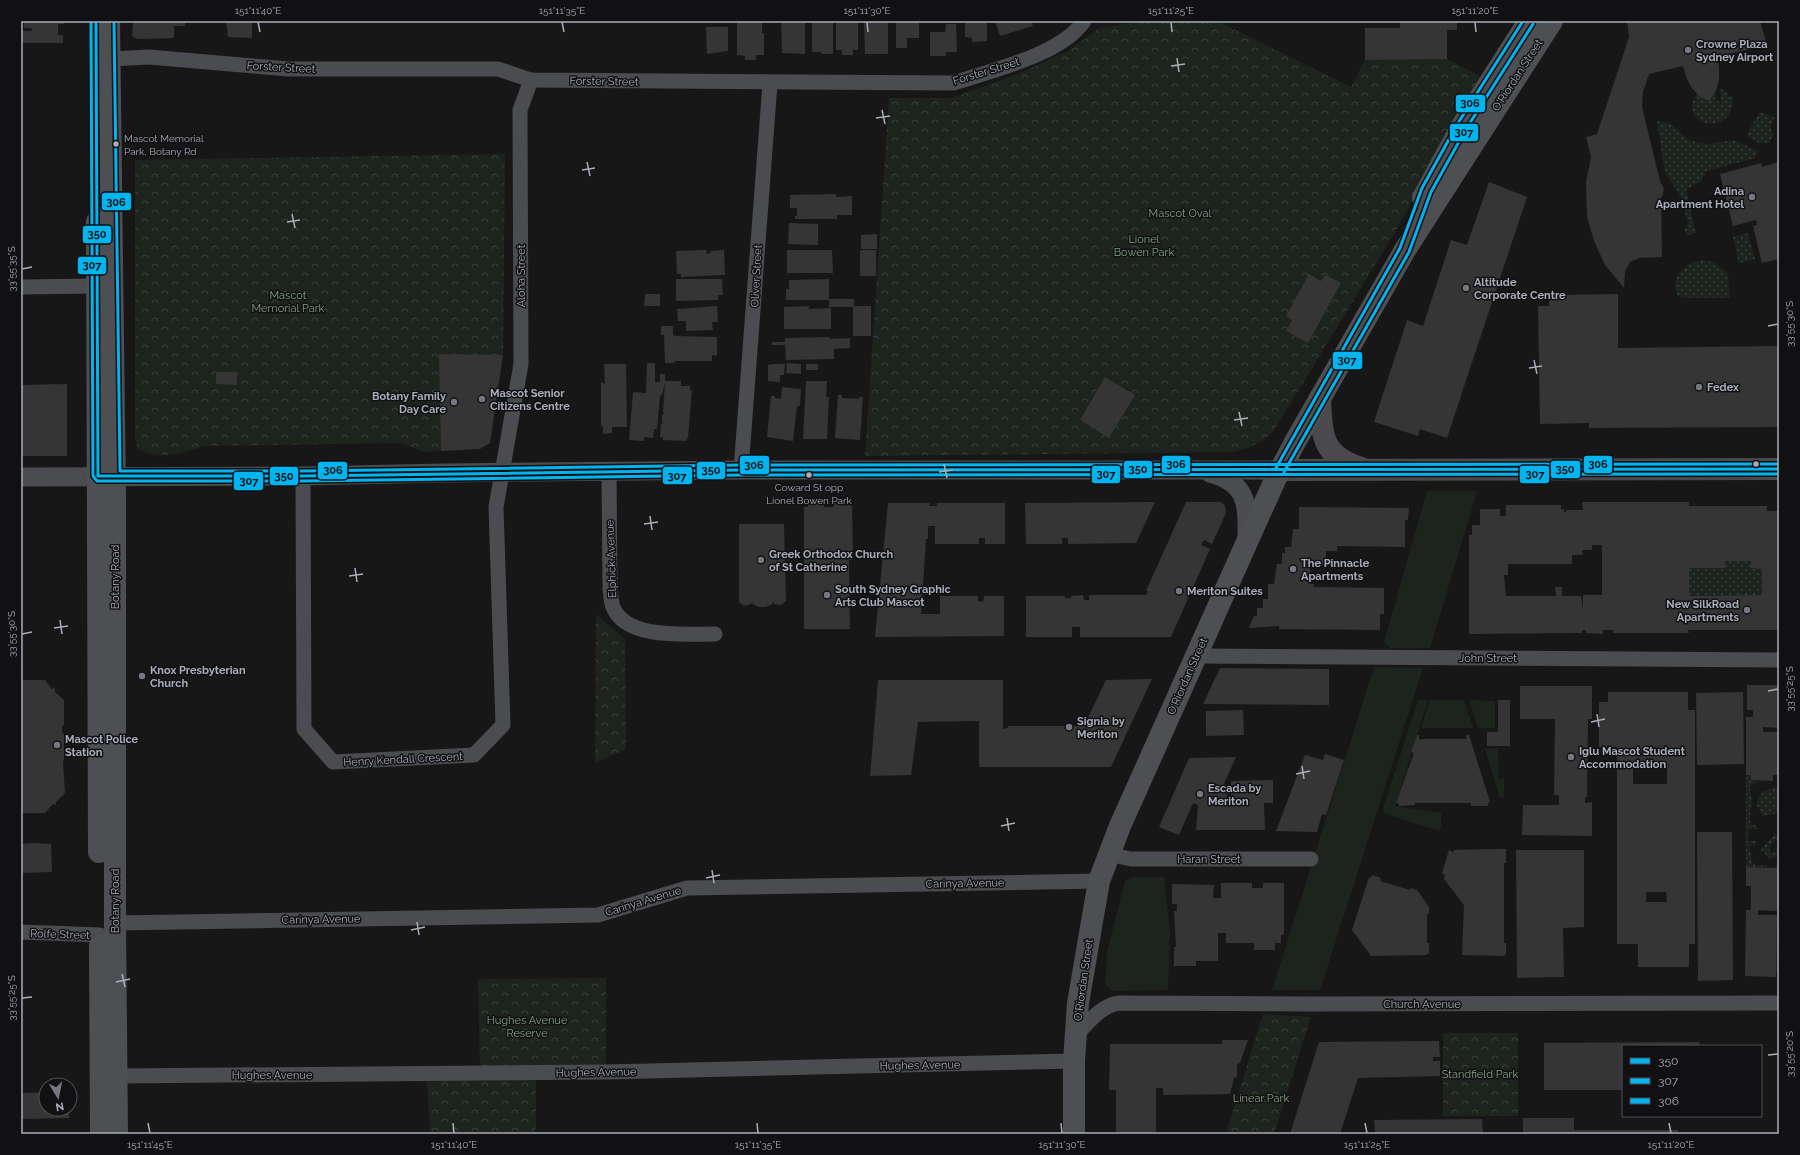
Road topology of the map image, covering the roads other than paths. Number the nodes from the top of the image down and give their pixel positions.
1 (96, 21) edge
2 (109, 21) edge
3 (1084, 21) edge
4 (1529, 21) edge
5 (1552, 21) edge
6 (109, 59) junction
7 (531, 80) junction
8 (770, 83) junction
9 (1405, 250) junction
10 (97, 286) junction
11 (21, 287) edge
12 (1320, 398) junction
13 (1779, 469) edge
14 (741, 470) junction
15 (1198, 470) junction
16 (1280, 470) junction
17 (1368, 470) junction
18 (609, 471) junction
19 (502, 472) junction
20 (106, 476) junction
21 (303, 476) junction
22 (21, 477) edge
23 (1247, 542) junction
24 (715, 634) dead end
25 (1196, 656) junction
26 (1779, 660) edge
27 (1108, 854) junction
28 (1311, 859) dead end
29 (1099, 881) junction
30 (107, 929) junction
31 (21, 932) edge
32 (1779, 1003) edge
33 (1076, 1035) junction
34 (1074, 1061) junction
35 (117, 1076) junction
36 (101, 1134) edge
37 (117, 1134) edge
38 (1074, 1134) edge

1 - 10 main road, Botany Road
2 - 6 main road, Botany Road
3 - 8 street, Forster Street
4 - 9 main road, O'Riordan Street
5 - 9 main road, O'Riordan Street
6 - 7 street, Forster Street
6 - 20 main road, Botany Road
7 - 8 street, Forster Street
7 - 19 street, Aloha Street
8 - 14 street, Oliver Street
9 - 12 main road, O'Riordan Street
10 - 11 street
10 - 20 main road, Botany Road
12 - 16 main road, O'Riordan Street
12 - 17 main road
13 - 17 main road
14 - 15 street
14 - 18 street
15 - 16 street
15 - 23 street
16 - 17 main road
16 - 23 main road, O'Riordan Street
18 - 19 street
18 - 24 street, Elphick Avenue
19 - 21 street
19 - 21 street, Henry Kendall Crescent
20 - 21 street
20 - 22 street
20 - 30 main road, Botany Road
23 - 25 main road, O'Riordan Street
25 - 26 street, John Street
25 - 27 main road, O'Riordan Street
27 - 28 street, Haran Street
27 - 29 main road, O'Riordan Street
29 - 30 street, Carinya Avenue
29 - 33 main road, O'Riordan Street
30 - 31 street, Rolfe Street
30 - 35 main road, Botany Road
30 - 36 main road, Botany Road
32 - 33 street, Church Avenue
33 - 34 main road, O'Riordan Street
34 - 35 street, Hughes Avenue
34 - 38 main road, O'Riordan Street
35 - 37 main road, Botany Road

